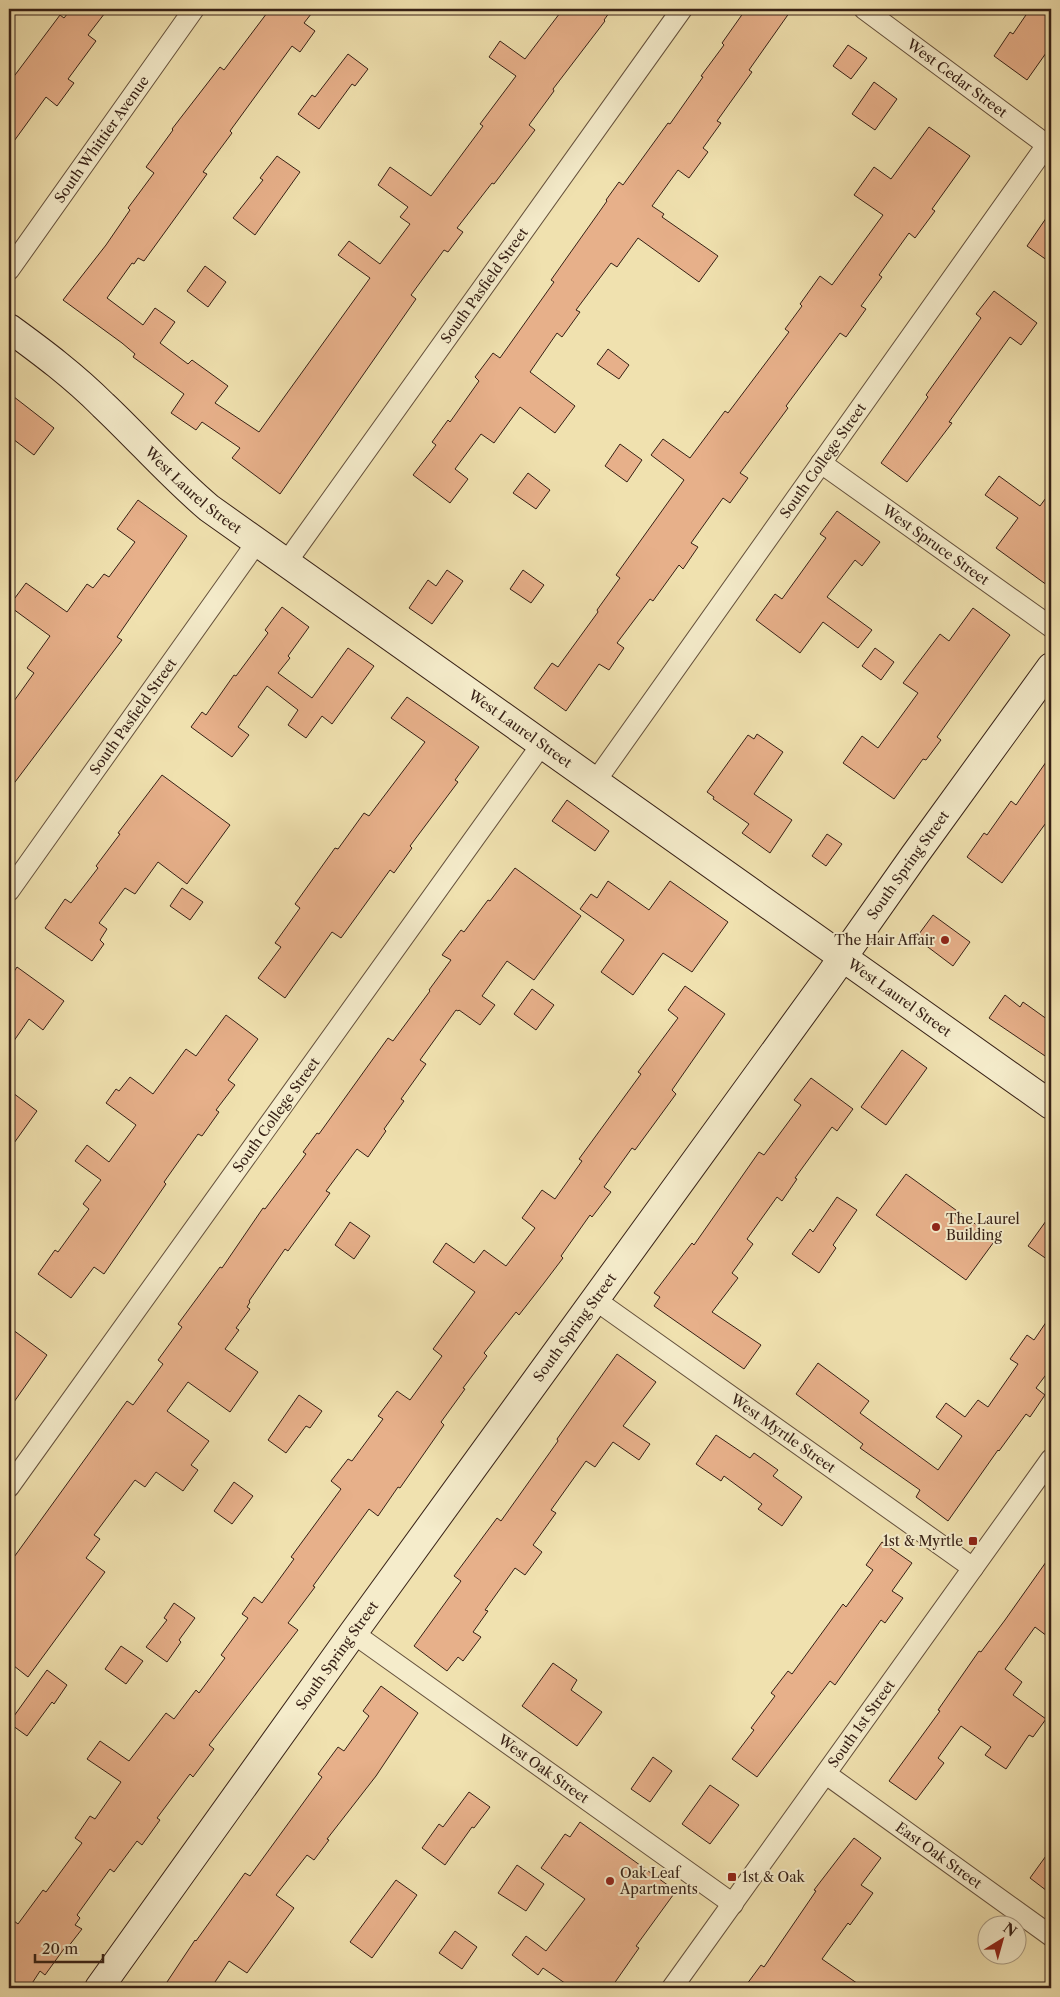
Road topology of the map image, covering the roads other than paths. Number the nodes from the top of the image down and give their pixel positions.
1 (194, 9) edge
2 (682, 9) edge
3 (864, 9) edge
4 (1050, 144) edge
5 (9, 270) edge
6 (9, 328) edge
7 (821, 463) junction
8 (257, 542) junction
9 (286, 563) junction
10 (1051, 627) edge
11 (1051, 667) edge
12 (542, 744) junction
13 (595, 782) junction
14 (9, 891) edge
15 (843, 958) junction
16 (1051, 1105) edge
17 (594, 1299) junction
18 (1051, 1459) edge
19 (9, 1487) edge
20 (973, 1568) junction
21 (353, 1633) junction
22 (826, 1774) junction
23 (733, 1904) junction
24 (1051, 1936) edge
25 (100, 1988) edge
26 (672, 1988) edge

1 - 5 street, South Whittier Avenue
2 - 9 street, South Pasfield Street
3 - 4 street, West Cedar Street
4 - 7 street, South College Street
6 - 8 street, West Laurel Street
7 - 10 street, West Spruce Street
7 - 13 street, South College Street
8 - 9 street, West Laurel Street
8 - 14 street, South Pasfield Street
9 - 12 street, West Laurel Street
11 - 15 street, South Spring Street
12 - 13 street, West Laurel Street
12 - 19 street, South College Street
13 - 15 street, West Laurel Street
15 - 16 street, West Laurel Street
15 - 17 street, South Spring Street
17 - 20 street, West Myrtle Street
17 - 21 street, South Spring Street
18 - 20 street, South 1st Street
20 - 22 street, South 1st Street
21 - 23 street, West Oak Street
21 - 25 street, South Spring Street
22 - 23 street, South 1st Street
22 - 24 street, East Oak Street
23 - 26 street, South 1st Street

